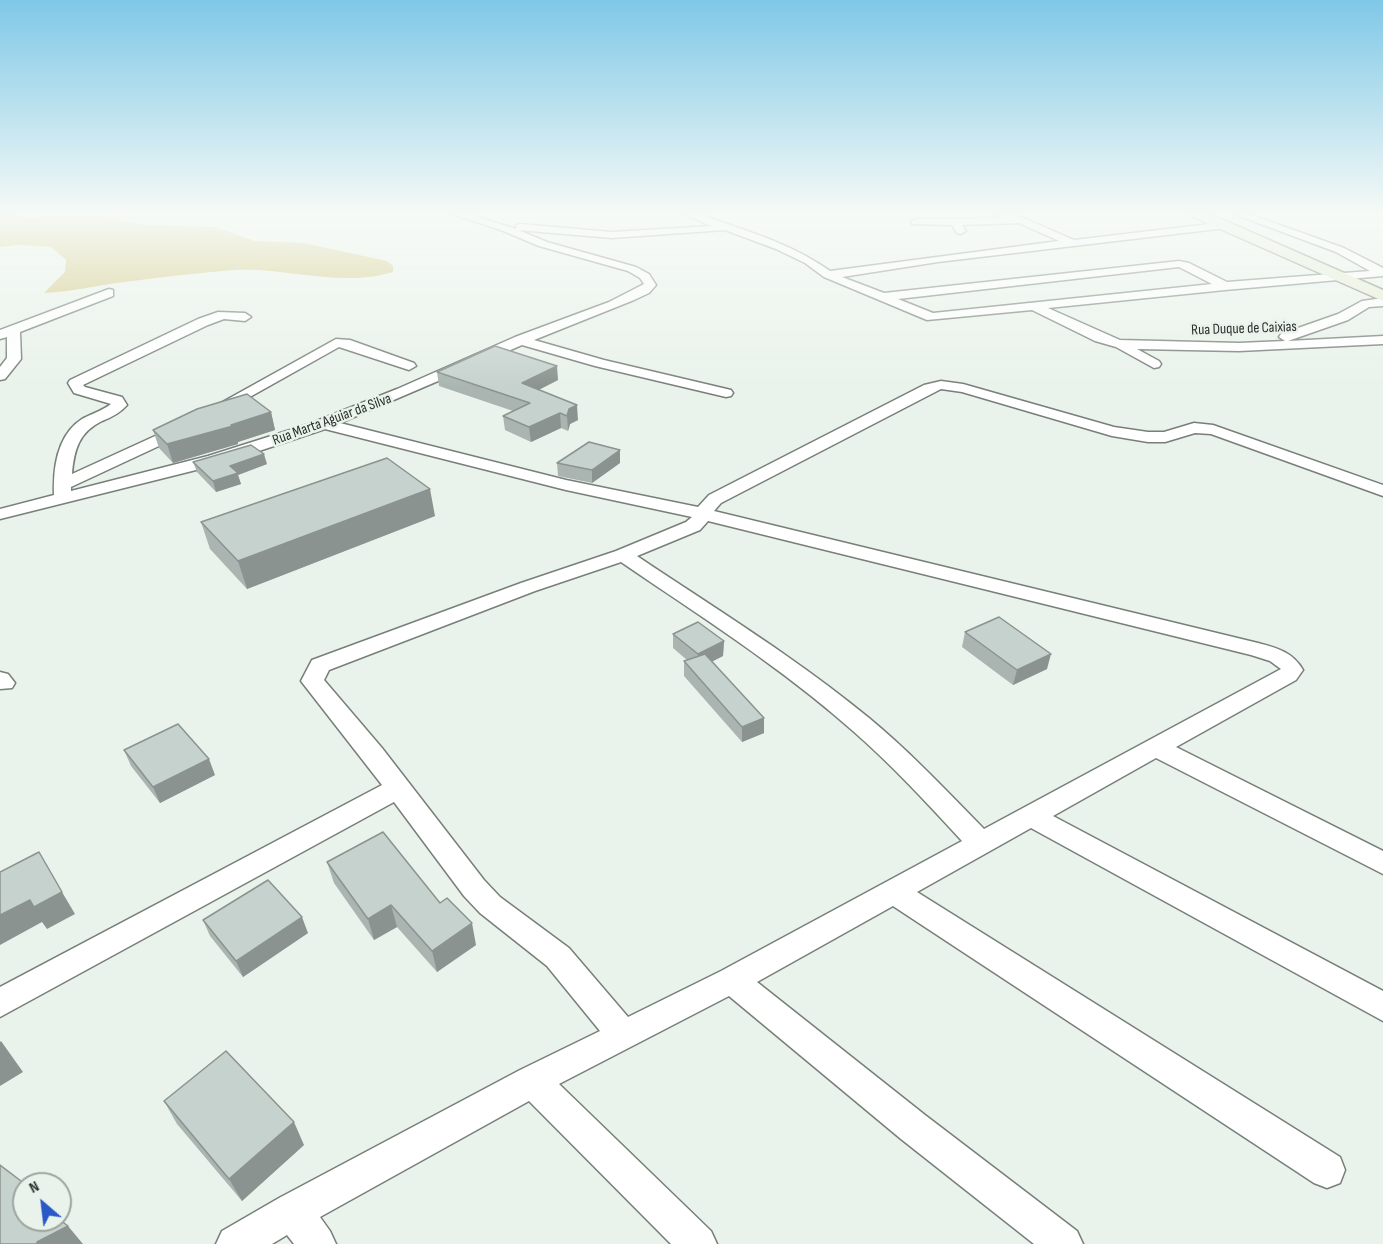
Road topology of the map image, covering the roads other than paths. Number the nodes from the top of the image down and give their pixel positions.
1 (638, 272) edge
2 (823, 272) edge
3 (850, 272) edge
4 (1107, 272) edge
5 (1198, 272) edge
6 (1331, 272) edge
7 (1380, 274) edge
8 (828, 275) junction
9 (1337, 275) junction
10 (1225, 286) junction
11 (109, 293) dead end
12 (884, 297) junction
13 (1383, 297) edge
14 (1383, 302) edge
15 (1033, 306) junction
16 (245, 316) dead end
17 (7, 333) edge
18 (520, 340) junction
19 (1383, 340) edge
20 (1113, 343) junction
21 (1260, 346) junction
22 (1154, 364) dead end
23 (409, 366) dead end
24 (0, 376) edge
25 (726, 393) dead end
26 (325, 424) junction
27 (62, 491) junction
28 (1383, 491) edge
29 (0, 514) edge
30 (703, 514) junction
31 (623, 555) junction
32 (1157, 748) junction
33 (398, 788) junction
34 (1032, 817) junction
35 (982, 844) junction
36 (1383, 863) edge
37 (893, 891) junction
38 (732, 980) junction
39 (0, 1003) edge
40 (1383, 1007) edge
41 (623, 1035) junction
42 (532, 1081) junction
43 (1327, 1170) dead end
44 (292, 1211) junction
45 (235, 1244) edge
46 (317, 1244) edge
47 (698, 1244) edge
48 (1064, 1244) edge

1 - 18 street, Rua Marta Aguiar da Silva
2 - 8 street
3 - 8 street
4 - 12 street
5 - 10 street
6 - 9 main road
7 - 9 street
8 - 12 street
9 - 10 street
9 - 13 main road
10 - 15 street
11 - 17 street
12 - 15 street
14 - 21 street
15 - 20 street
16 - 27 street
17 - 24 street
18 - 25 street
18 - 26 street, Rua Marta Aguiar da Silva
19 - 21 street, Rua Duque de Caixias
20 - 21 street, Rua Duque de Caixias
20 - 22 street
23 - 27 street
26 - 27 street, Rua Marta Aguiar da Silva
26 - 30 street
27 - 29 street, Rua Marta Aguiar da Silva
28 - 30 street
30 - 31 street
30 - 32 street
31 - 33 street
31 - 35 street
32 - 34 street
32 - 36 street
33 - 39 street
33 - 41 street
34 - 35 street
34 - 40 street
35 - 37 street
37 - 38 street
37 - 43 street
38 - 41 street
38 - 48 street
41 - 42 street
42 - 44 street
42 - 47 street
44 - 45 street
44 - 46 street

